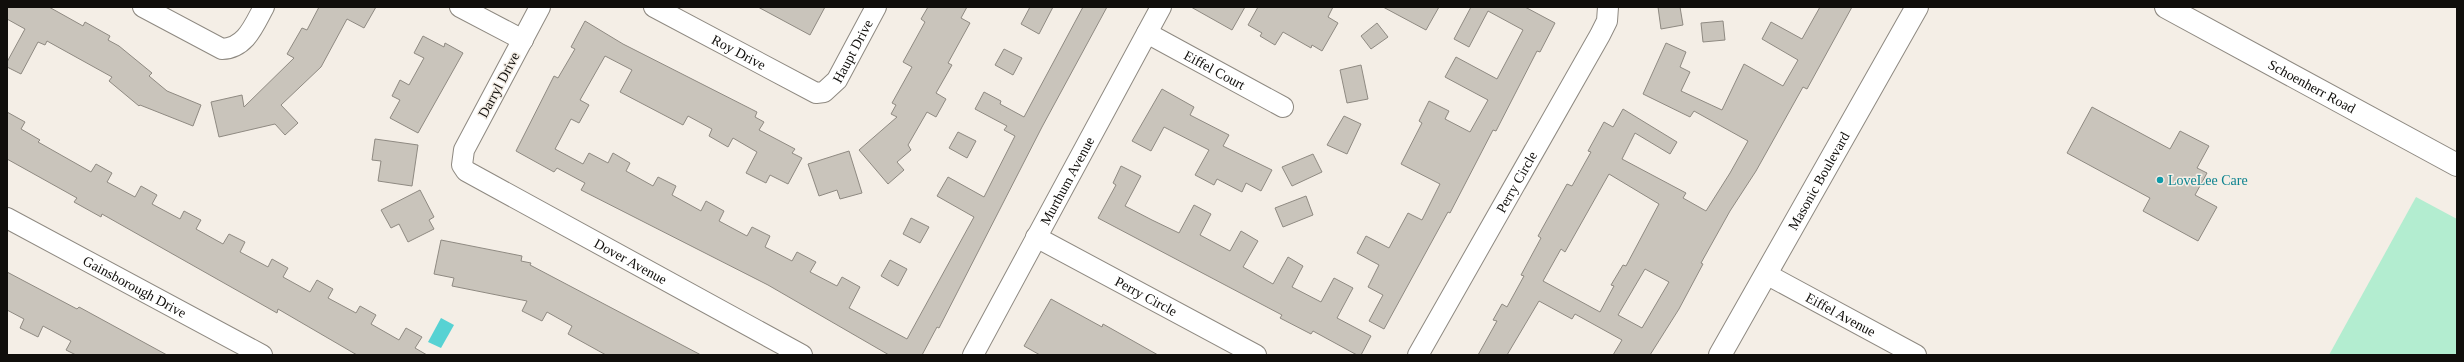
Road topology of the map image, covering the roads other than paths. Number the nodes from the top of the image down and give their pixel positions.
1 (143, 7) edge
2 (264, 7) edge
3 (460, 7) edge
4 (540, 7) edge
5 (654, 7) edge
6 (876, 7) edge
7 (1161, 7) edge
8 (1608, 7) edge
9 (1917, 7) edge
10 (2166, 7) edge
11 (1147, 33) junction
12 (523, 40) junction
13 (824, 92) joint
14 (1283, 106) dead end
15 (462, 165) joint
16 (2457, 165) edge
17 (7, 218) edge
18 (1036, 237) junction
19 (1766, 274) junction
20 (262, 355) edge
21 (802, 355) edge
22 (973, 355) edge
23 (1256, 355) edge
24 (1418, 355) edge
25 (1720, 355) edge
26 (1916, 355) edge

1 - 2 street
3 - 12 street
4 - 12 street, Darryl Drive
5 - 13 street, Roy Drive
6 - 13 street, Haupt Drive
7 - 11 street, Murthum Avenue
8 - 24 street, Perry Circle
9 - 19 street, Masonic Boulevard
10 - 16 street, Schoenherr Road
11 - 14 street, Eiffel Court
11 - 18 street, Murthum Avenue
12 - 15 street, Darryl Drive
15 - 21 street, Dover Avenue
17 - 20 street, Gainsborough Drive
18 - 22 street, Murthum Avenue
18 - 23 street, Perry Circle
19 - 25 street, Masonic Boulevard
19 - 26 street, Eiffel Avenue

